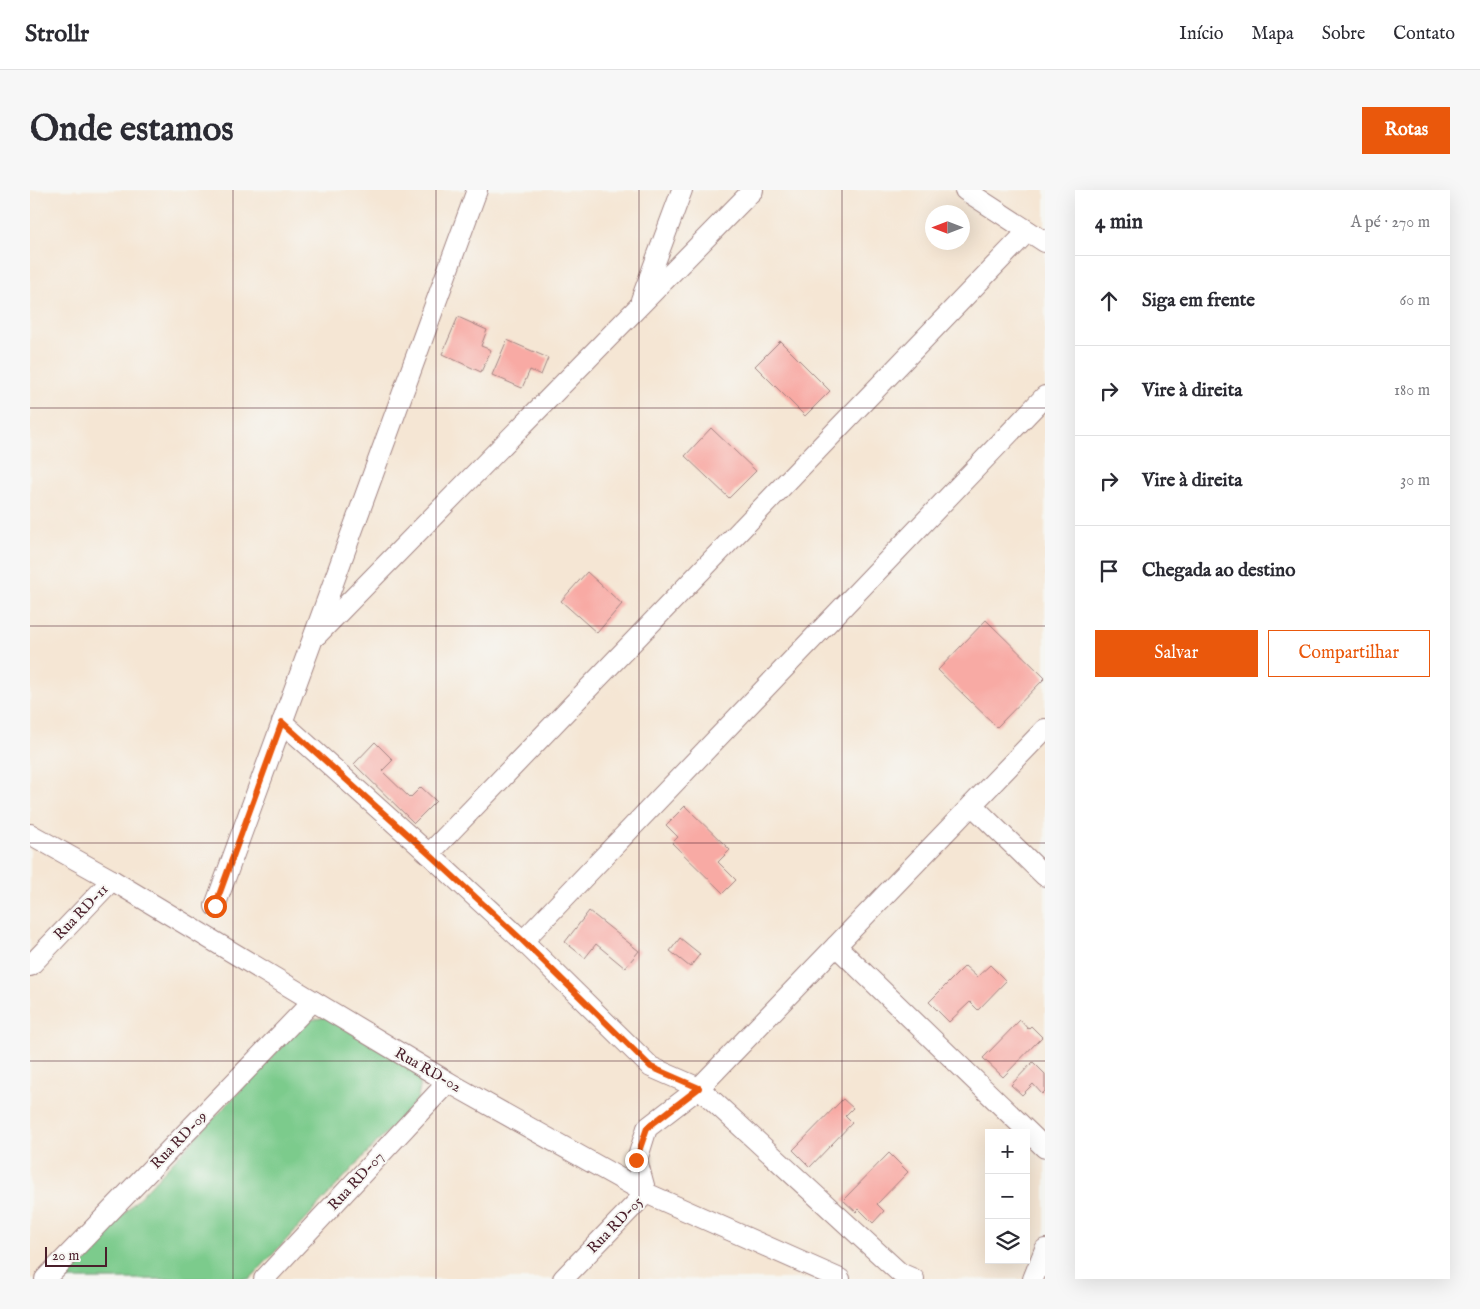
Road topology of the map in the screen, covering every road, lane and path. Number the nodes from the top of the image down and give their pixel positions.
1 (477, 190) edge
2 (682, 190) edge
3 (753, 190) edge
4 (965, 190) edge
5 (1037, 237) edge
6 (638, 307) junction
7 (1045, 396) edge
8 (313, 639) junction
9 (282, 722) junction
10 (1045, 728) edge
11 (972, 805) junction
12 (30, 834) edge
13 (429, 854) junction
14 (1045, 876) edge
15 (112, 880) junction
16 (215, 906) dead end
17 (523, 941) junction
18 (836, 946) junction
19 (30, 966) edge
20 (313, 1001) junction
21 (448, 1082) junction
22 (699, 1088) junction
23 (1045, 1148) edge
24 (646, 1193) junction
25 (1045, 1249) edge
26 (45, 1279) edge
27 (264, 1279) edge
28 (563, 1279) edge
29 (840, 1279) edge
30 (914, 1279) edge
31 (1033, 1279) edge

1 - 8 street
2 - 6 street
3 - 6 street
4 - 5 street
5 - 13 street
6 - 8 street
7 - 17 street
8 - 9 street
9 - 13 street
9 - 16 street
10 - 11 street
11 - 14 street
11 - 18 street
12 - 15 street, Rua RD-02
13 - 17 street
15 - 19 street, Rua RD-11
15 - 20 street, Rua RD-02
17 - 22 street
18 - 22 street
18 - 23 street
20 - 21 street, Rua RD-02
20 - 26 street, Rua RD-09
21 - 24 street, Rua RD-02
21 - 27 street, Rua RD-07
22 - 24 street
22 - 30 street
24 - 28 street, Rua RD-05
24 - 29 street, Rua RD-02
25 - 31 street

